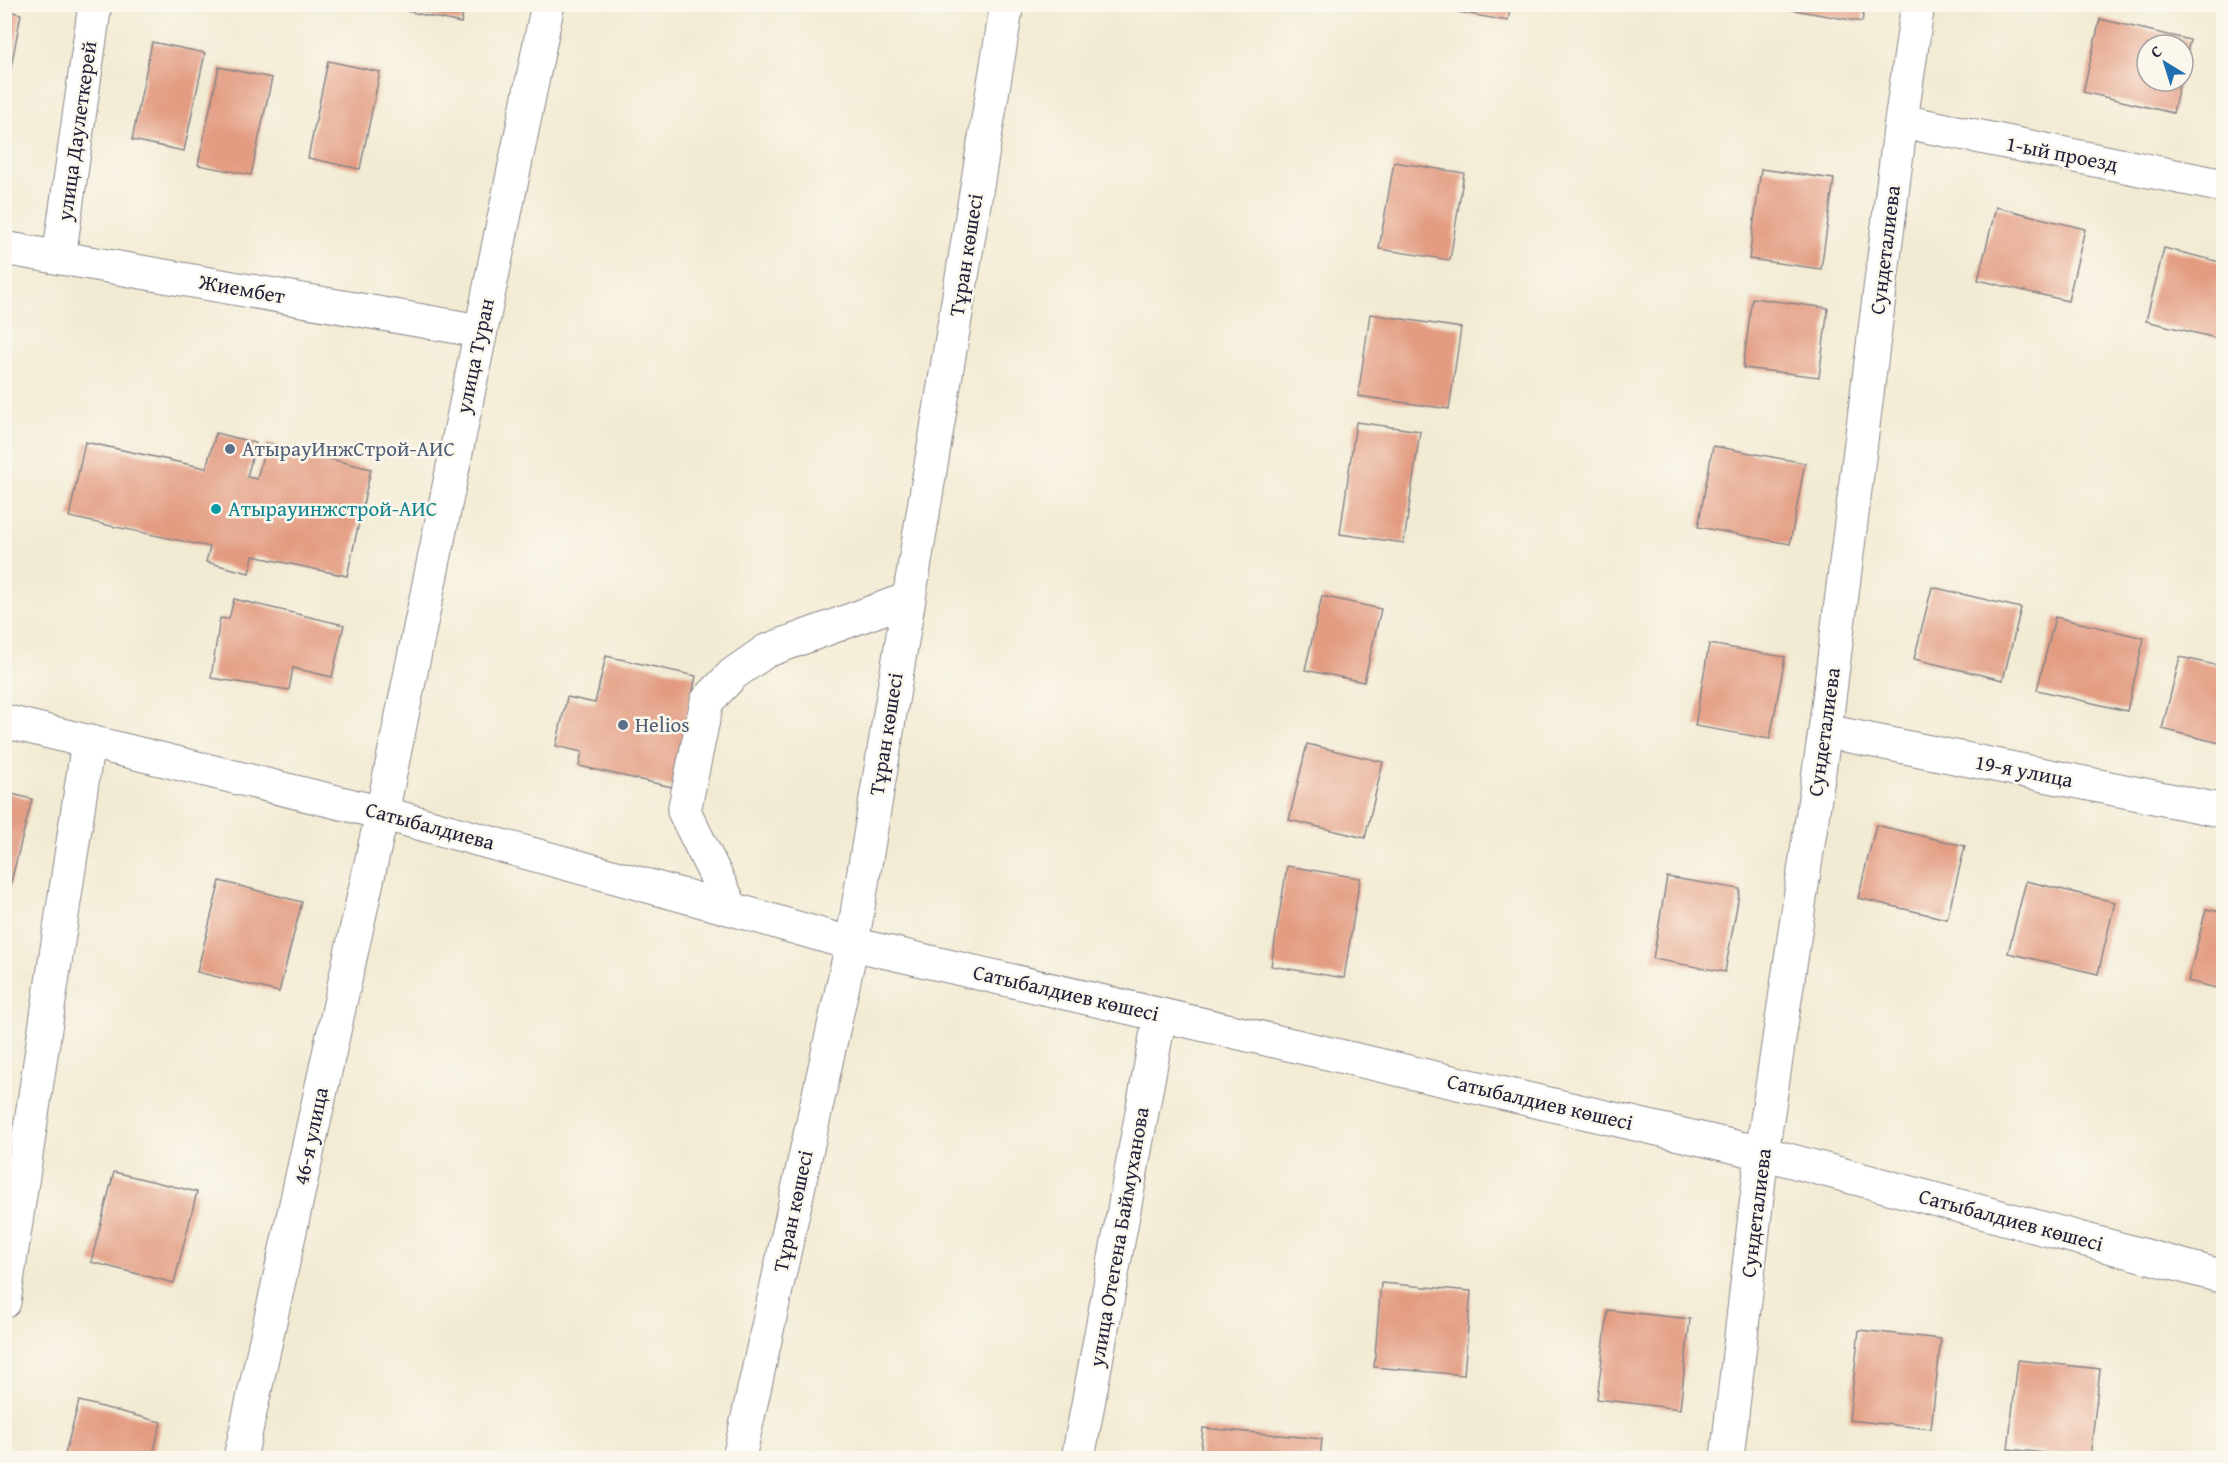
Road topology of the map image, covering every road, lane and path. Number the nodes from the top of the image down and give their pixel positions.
1 (95, 4) edge
2 (548, 4) edge
3 (1007, 4) edge
4 (1918, 4) edge
5 (1901, 121) junction
6 (2223, 186) edge
7 (4, 248) edge
8 (59, 258) junction
9 (480, 331) junction
10 (908, 599) junction
11 (4, 721) edge
12 (1825, 731) junction
13 (88, 742) junction
14 (2223, 811) edge
15 (382, 813) junction
16 (732, 909) junction
17 (852, 944) junction
18 (1160, 1015) junction
19 (1762, 1153) junction
20 (2223, 1277) edge
21 (4, 1302) edge
22 (240, 1458) edge
23 (739, 1458) edge
24 (1078, 1458) edge
25 (1727, 1458) edge

1 - 8 street, улица Даулеткерей
2 - 9 street, улица Туран
3 - 10 street, Тұран көшесі
4 - 5 street, Сундеталиева
5 - 6 street, 1-ый проезд
5 - 12 street, Сундеталиева
7 - 8 street, Жиембет
8 - 9 street, Жиембет
9 - 15 street, улица Туран
10 - 16 street
10 - 17 street, Тұран көшесі
11 - 13 street, Сатыбалдиева
12 - 14 street, 19-я улица
12 - 19 street, Сундеталиева
13 - 15 street, Сатыбалдиева
13 - 21 street
15 - 16 street, Сатыбалдиева
15 - 22 street, 46-я улица
16 - 17 street, Сатыбалдиева
17 - 18 street, Сатыбалдиев көшесі
17 - 23 street, Тұран көшесі
18 - 19 street, Сатыбалдиев көшесі
18 - 24 street, улица Отегена Баймуханова
19 - 20 street, Сатыбалдиев көшесі
19 - 25 street, Сундеталиева

